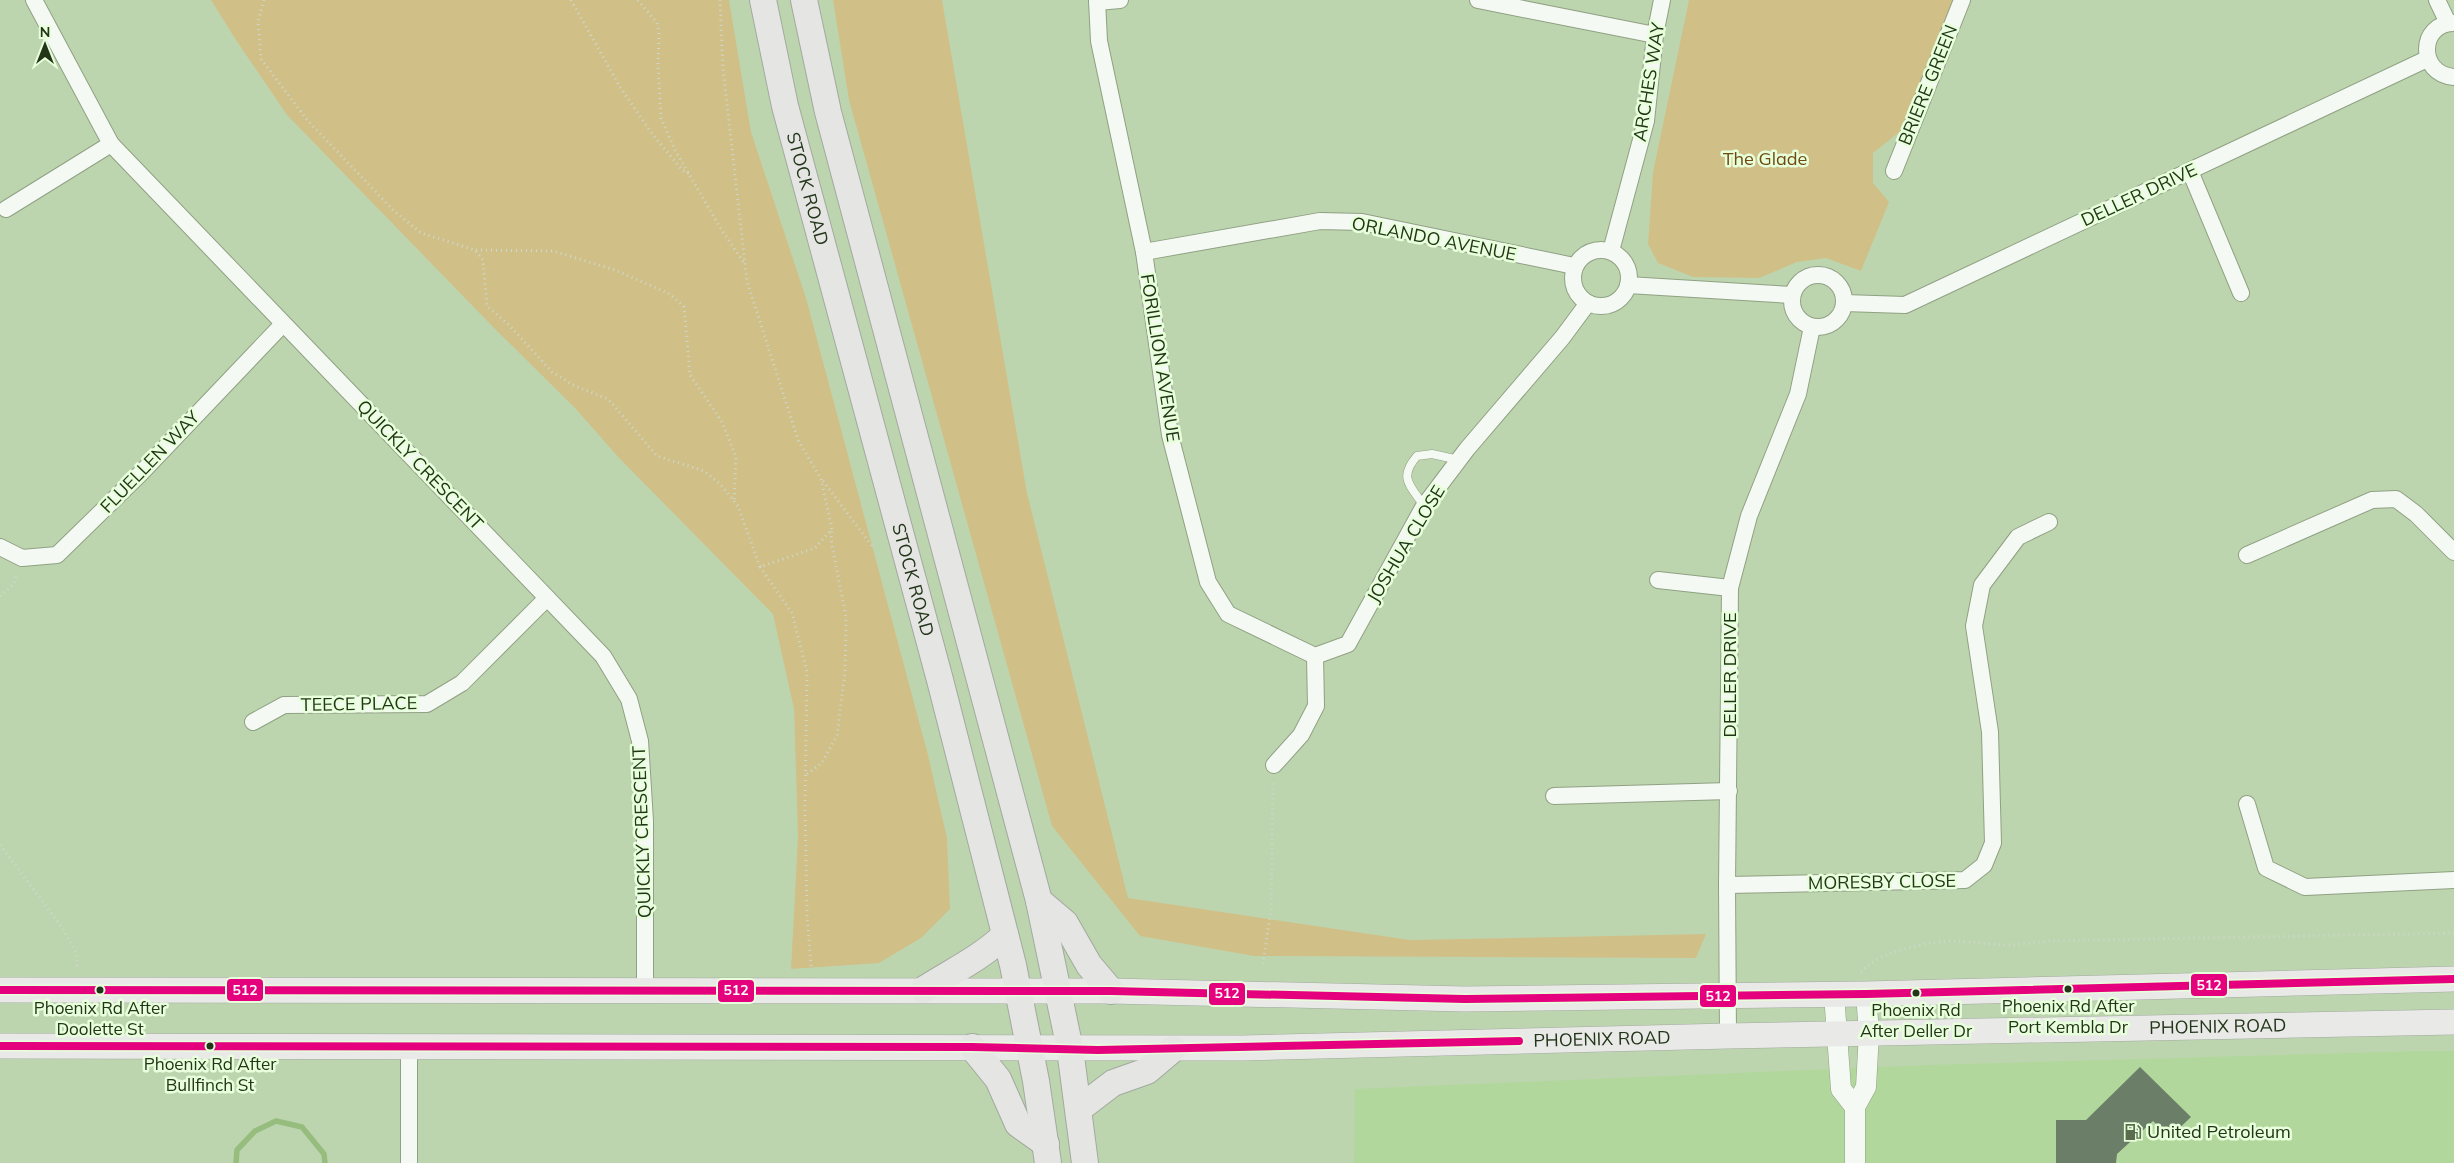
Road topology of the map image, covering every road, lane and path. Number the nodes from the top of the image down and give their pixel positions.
1 (34, 0) edge
2 (264, 0) edge
3 (571, 0) edge
4 (638, 0) edge
5 (720, 0) edge
6 (764, 0) edge
7 (804, 0) edge
8 (1120, 0) edge
9 (1478, 0) edge
10 (1662, 0) edge
11 (1962, 0) edge
12 (2437, 0) edge
13 (1097, 1) edge
14 (2451, 23) edge
15 (1655, 35) junction
16 (2427, 59) junction
17 (2454, 77) edge
18 (111, 144) junction
19 (1894, 171) dead end
20 (2190, 171) junction
21 (690, 174) junction
22 (6, 209) dead end
23 (476, 250) junction
24 (1611, 251) junction
25 (1144, 252) junction
26 (745, 264) junction
27 (1574, 266) junction
28 (1628, 285) junction
29 (2242, 293) dead end
30 (1792, 295) junction
31 (1588, 303) junction
32 (1844, 303) junction
33 (284, 324) junction
34 (1812, 327) junction
35 (1459, 460) junction
36 (821, 479) junction
37 (734, 501) junction
38 (1424, 506) junction
39 (2049, 522) dead end
40 (832, 530) junction
41 (872, 546) dead end
42 (0, 547) edge
43 (2454, 552) edge
44 (2247, 555) dead end
45 (22, 558) junction
46 (760, 568) junction
47 (1658, 580) dead end
48 (1730, 588) junction
49 (0, 596) edge
50 (548, 598) junction
51 (1316, 656) junction
52 (253, 722) dead end
53 (1274, 765) joint
54 (806, 775) junction
55 (1729, 791) junction
56 (1554, 796) dead end
57 (2247, 804) dead end
58 (0, 845) edge
59 (2454, 880) edge
60 (1727, 886) junction
61 (1039, 901) junction
62 (2454, 933) edge
63 (1005, 935) junction
64 (1263, 964) dead end
65 (811, 966) dead end
66 (77, 975) dead end
67 (2454, 979) edge
68 (1862, 985) junction
69 (0, 990) edge
70 (645, 990) junction
71 (923, 990) junction
72 (1111, 991) junction
73 (1019, 992) junction
74 (1059, 992) junction
75 (1834, 994) junction
76 (1726, 995) junction
77 (2454, 1022) edge
78 (1836, 1033) junction
79 (1869, 1033) junction
80 (1728, 1036) junction
81 (0, 1046) edge
82 (409, 1046) junction
83 (972, 1047) junction
84 (1030, 1048) junction
85 (1070, 1049) junction
86 (1173, 1049) junction
87 (1855, 1107) junction
88 (1079, 1109) junction
89 (1047, 1153) edge
90 (409, 1163) edge
91 (1085, 1163) edge
92 (1855, 1163) edge

1 - 18 street, QUICKLY CRESCENT
2 - 23 path
3 - 21 path
4 - 21 path
5 - 26 path
6 - 63 highway, STOCK ROAD
7 - 61 highway
8 - 13 street
9 - 15 street
10 - 15 street, ARCHES WAY
11 - 19 street, BRIERE GREEN
12 - 14 street
13 - 25 street, FORILLION AVENUE
14 - 16 street
15 - 24 street, ARCHES WAY
16 - 17 street
16 - 20 street, DELLER DRIVE
18 - 22 street
18 - 33 street, QUICKLY CRESCENT
20 - 29 street
20 - 32 street, DELLER DRIVE
21 - 26 path
23 - 37 path
23 - 37 path
24 - 27 street
24 - 28 street
25 - 27 street, ORLANDO AVENUE
25 - 51 street, FORILLION AVENUE
26 - 36 path
27 - 31 street
28 - 30 street
28 - 31 street
30 - 32 street
30 - 34 street
31 - 35 street, JOSHUA CLOSE
32 - 34 street
33 - 45 street, FLUELLEN WAY
33 - 50 street, QUICKLY CRESCENT
34 - 48 street, DELLER DRIVE
35 - 38 street, JOSHUA CLOSE
35 - 38 lane
36 - 40 path
36 - 41 path
37 - 46 path
38 - 51 street, JOSHUA CLOSE
39 - 60 street, MORESBY CLOSE
40 - 46 path
40 - 54 path
42 - 45 street
43 - 44 street
45 - 49 path
46 - 54 path
47 - 48 street
48 - 55 street, DELLER DRIVE
50 - 52 street, TEECE PLACE
50 - 70 street, QUICKLY CRESCENT
51 - 53 street
53 - 64 path
54 - 65 path
55 - 56 street
55 - 60 street, DELLER DRIVE
57 - 59 street
58 - 66 path
60 - 76 street, DELLER DRIVE
61 - 72 highway
61 - 74 highway
62 - 68 path
63 - 71 highway
63 - 73 highway, STOCK ROAD
67 - 68 main road
68 - 75 main road
68 - 79 street
69 - 70 main road
70 - 71 main road
71 - 73 main road
72 - 74 main road
72 - 76 main road
73 - 74 main road
73 - 84 highway, STOCK ROAD
74 - 85 highway
75 - 76 main road
75 - 78 street
76 - 80 street, DELLER DRIVE
77 - 79 main road, PHOENIX ROAD
78 - 79 main road, PHOENIX ROAD
78 - 80 main road, PHOENIX ROAD
78 - 87 street
79 - 87 street
80 - 86 main road, PHOENIX ROAD
81 - 82 main road, PHOENIX ROAD
82 - 83 main road, PHOENIX ROAD
82 - 90 street
83 - 84 main road, PHOENIX ROAD
83 - 89 highway
84 - 85 main road, PHOENIX ROAD
84 - 89 highway, STOCK ROAD
85 - 86 main road, PHOENIX ROAD
85 - 88 highway
86 - 88 highway
87 - 92 street
88 - 91 highway

